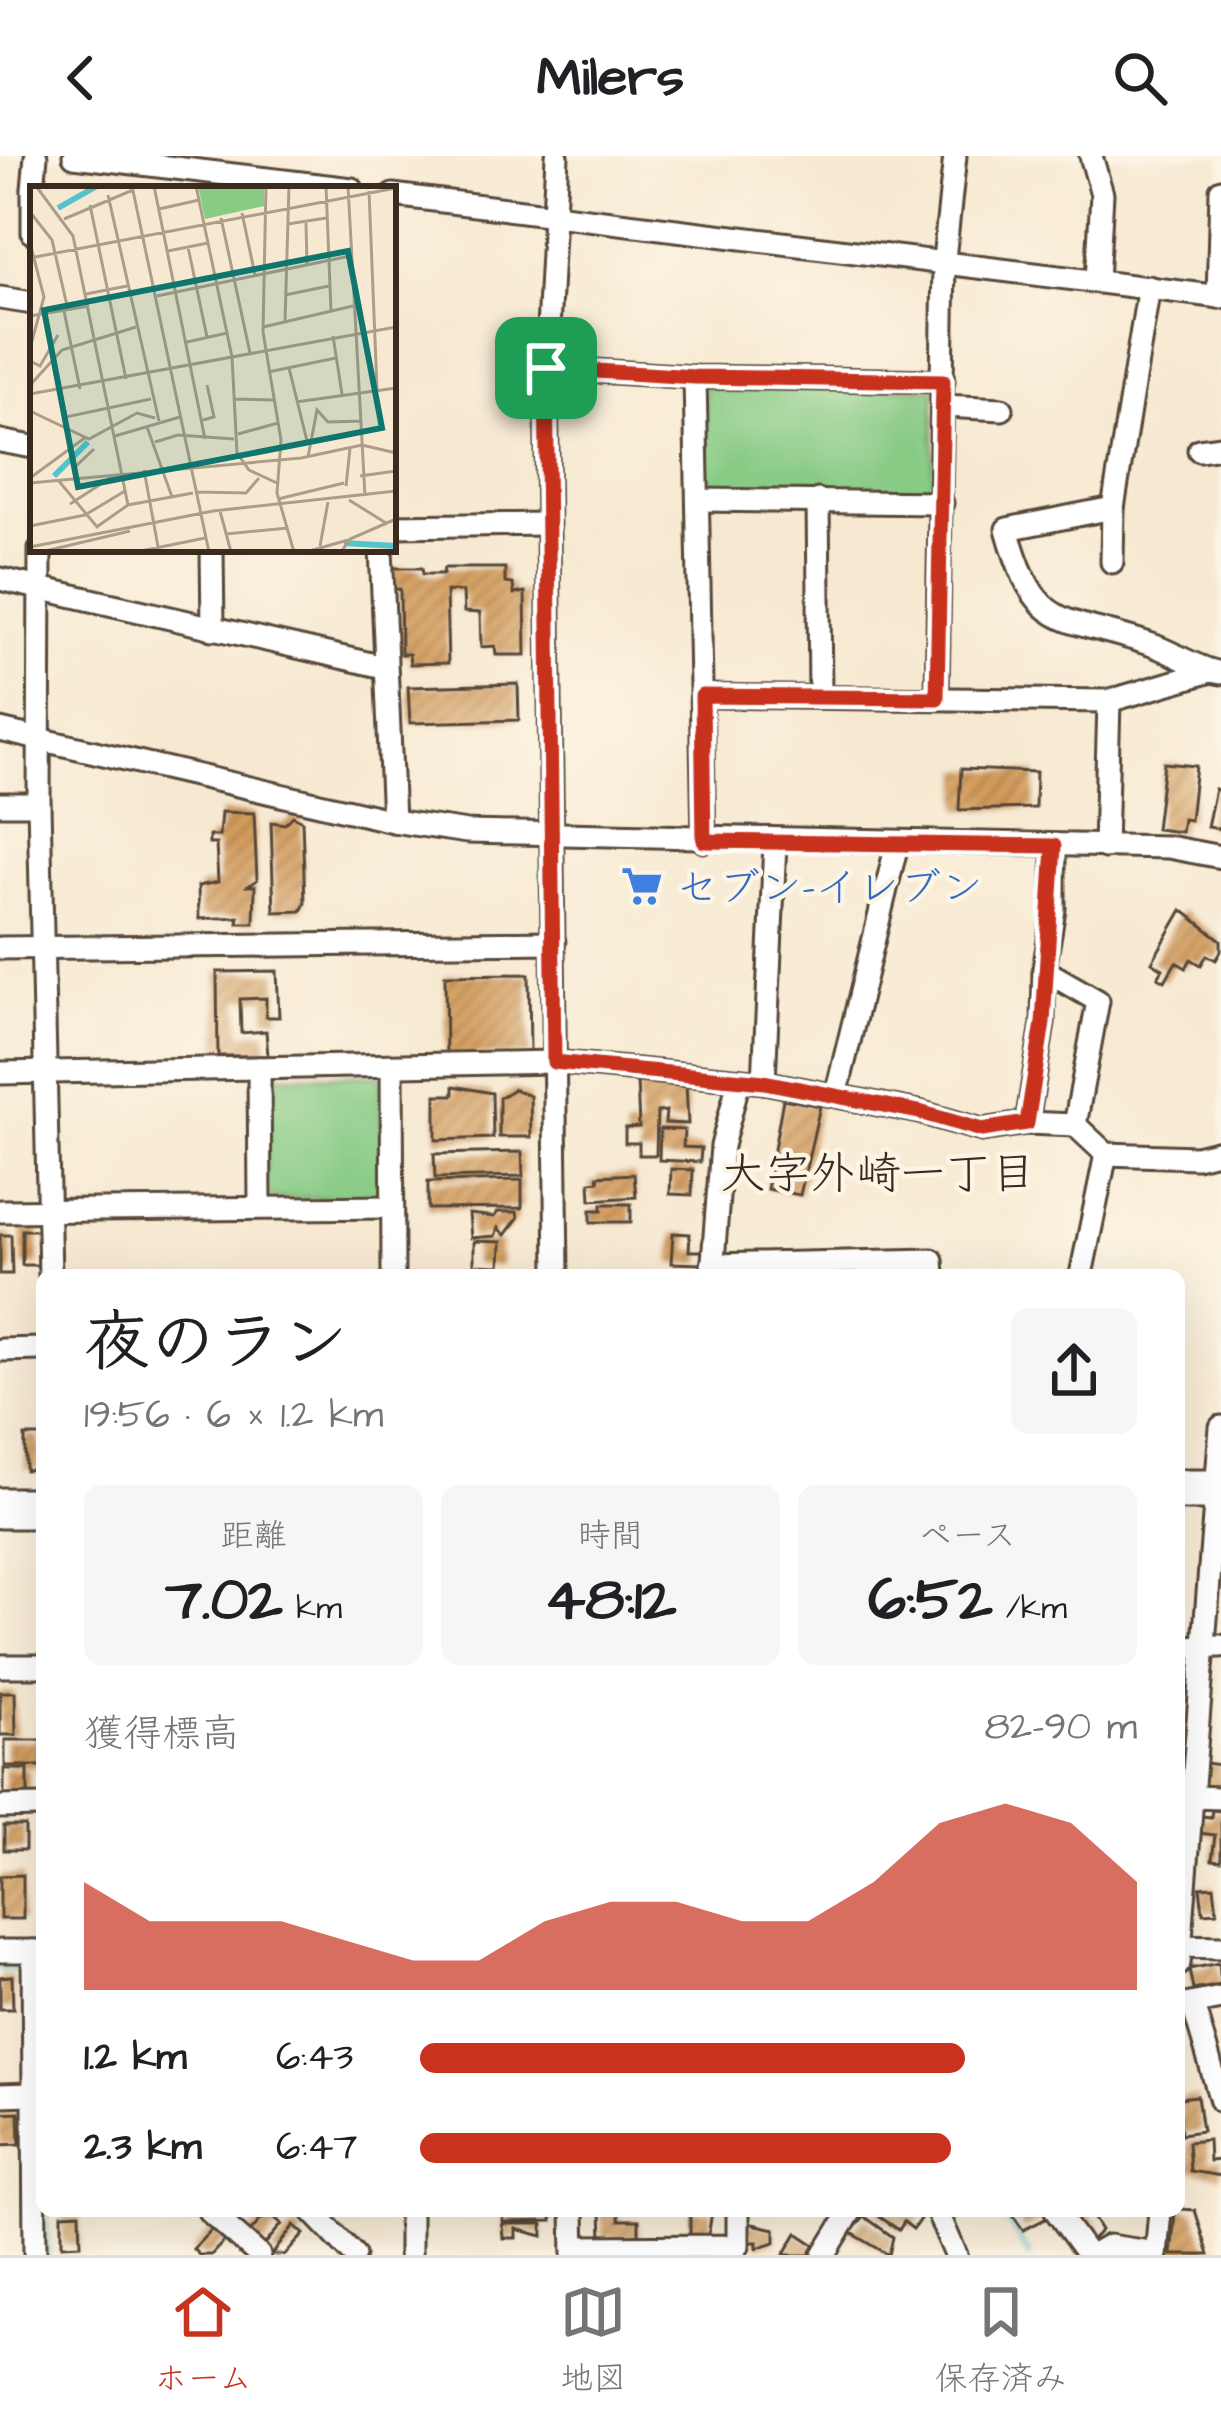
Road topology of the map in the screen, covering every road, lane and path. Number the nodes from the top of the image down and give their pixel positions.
1 (36, 156) edge
2 (74, 156) edge
3 (557, 156) edge
4 (955, 156) edge
5 (1091, 156) edge
6 (237, 164) edge
7 (33, 186) edge
8 (338, 186) edge
9 (1221, 190) edge
10 (396, 194) edge
11 (552, 214) junction
12 (944, 259) junction
13 (1097, 280) junction
14 (1149, 287) junction
15 (1220, 297) edge
16 (0, 298) edge
17 (30, 303) edge
18 (546, 368) junction
19 (695, 377) junction
20 (943, 381) junction
21 (943, 406) junction
22 (1002, 409) dead end
23 (0, 441) edge
24 (30, 446) edge
25 (698, 500) junction
26 (818, 500) junction
27 (942, 503) junction
28 (1113, 508) junction
29 (546, 524) junction
30 (396, 526) edge
31 (40, 552) edge
32 (212, 552) edge
33 (381, 552) edge
34 (1112, 562) dead end
35 (0, 579) edge
36 (41, 588) junction
37 (213, 629) junction
38 (384, 667) junction
39 (1216, 672) edge
40 (702, 696) junction
41 (820, 696) junction
42 (937, 698) junction
43 (1109, 701) junction
44 (0, 730) edge
45 (40, 739) junction
46 (0, 804) edge
47 (39, 804) junction
48 (393, 820) junction
49 (551, 836) junction
50 (704, 841) junction
51 (775, 843) junction
52 (897, 844) junction
53 (1054, 846) junction
54 (1105, 847) junction
55 (1221, 857) edge
56 (554, 941) junction
57 (43, 947) junction
58 (0, 948) edge
59 (1044, 970) junction
60 (554, 1062) junction
61 (392, 1066) junction
62 (259, 1068) junction
63 (0, 1073) edge
64 (44, 1073) junction
65 (739, 1080) junction
66 (764, 1082) junction
67 (836, 1095) junction
68 (1027, 1123) junction
69 (1075, 1125) junction
70 (1221, 1151) edge
71 (1106, 1154) junction
72 (260, 1207) junction
73 (392, 1208) junction
74 (48, 1210) junction
75 (0, 1211) edge
76 (50, 1269) edge
77 (393, 1269) edge
78 (557, 1269) edge
79 (712, 1269) edge
80 (734, 1269) edge
81 (933, 1269) edge
82 (1082, 1269) edge
83 (0, 1349) edge
84 (36, 1349) edge
85 (1221, 1426) edge
86 (1185, 1482) edge
87 (1218, 1490) edge
88 (1185, 1498) edge
89 (0, 1499) edge
90 (36, 1499) edge
91 (0, 1517) edge
92 (36, 1517) edge
93 (1201, 1647) edge
94 (0, 1666) edge
95 (36, 1666) edge
96 (1194, 1797) junction
97 (1221, 1798) edge
98 (36, 1806) edge
99 (0, 1807) edge
100 (1185, 1897) edge
101 (1221, 1947) edge
102 (36, 1951) edge
103 (1185, 1951) edge
104 (0, 1952) edge
105 (36, 1987) edge
106 (1221, 1998) edge
107 (1186, 2006) edge
108 (30, 2094) junction
109 (0, 2096) edge
110 (1221, 2101) edge
111 (36, 2116) edge
112 (36, 2188) edge
113 (216, 2217) edge
114 (318, 2217) edge
115 (410, 2217) edge
116 (574, 2217) edge
117 (739, 2217) edge
118 (847, 2217) edge
119 (940, 2217) edge
120 (1061, 2217) edge
121 (1159, 2217) edge
122 (746, 2250) edge
123 (574, 2251) edge
124 (1156, 2254) edge
125 (35, 2255) edge
126 (259, 2255) edge
127 (354, 2255) edge
128 (410, 2255) edge
129 (824, 2255) edge
130 (956, 2255) edge
131 (1091, 2255) edge

1 - 7 street
2 - 6 street
3 - 11 street
4 - 12 street
5 - 13 street
6 - 8 street
9 - 15 street
10 - 11 street
11 - 12 street
11 - 18 street
12 - 13 street
12 - 20 street
13 - 14 street
14 - 15 street
14 - 28 street
16 - 17 street
18 - 19 street
18 - 29 street
19 - 20 street
19 - 25 street
20 - 21 street
21 - 22 street
21 - 27 street
23 - 24 street
25 - 26 street
25 - 40 street
26 - 27 street
26 - 41 street
27 - 42 street
28 - 34 street
28 - 39 street
29 - 30 street
29 - 49 street
31 - 36 street
32 - 37 street
33 - 38 street
35 - 36 street
36 - 37 street
36 - 45 street
37 - 38 street
38 - 48 street
39 - 43 street
40 - 41 street
40 - 50 street
41 - 42 street
42 - 43 street
43 - 54 street
44 - 45 street
45 - 47 street
45 - 48 street
46 - 47 street
47 - 57 street
48 - 49 street
49 - 50 street
49 - 56 street
50 - 51 street
51 - 52 street
51 - 66 street
52 - 53 street
52 - 67 street
53 - 54 street
53 - 59 street
54 - 55 street
56 - 57 street
56 - 60 street
57 - 58 street
57 - 64 street
59 - 68 street
59 - 69 street
60 - 61 street
60 - 65 street
60 - 78 street
61 - 62 street
61 - 73 street
62 - 64 street
62 - 72 street
63 - 64 street
64 - 74 street
65 - 66 street
65 - 79 street
66 - 67 street
67 - 68 street
68 - 69 street
69 - 71 street
70 - 71 street
71 - 82 street
72 - 73 street
72 - 74 street
73 - 77 street
74 - 75 street
74 - 76 street
80 - 81 street
83 - 84 street
85 - 87 street
86 - 87 street
87 - 88 street
87 - 93 street
89 - 90 street
91 - 92 street
93 - 96 street
94 - 95 street
96 - 97 street
96 - 100 street
98 - 99 street
101 - 103 street
102 - 104 street
105 - 108 street
106 - 107 street
107 - 110 street
108 - 109 street
108 - 111 street
112 - 125 street
113 - 126 street
114 - 127 street
115 - 128 street
116 - 123 street
117 - 122 street
118 - 129 street
119 - 130 street
120 - 131 street
121 - 124 street
122 - 123 street
124 - 131 street

